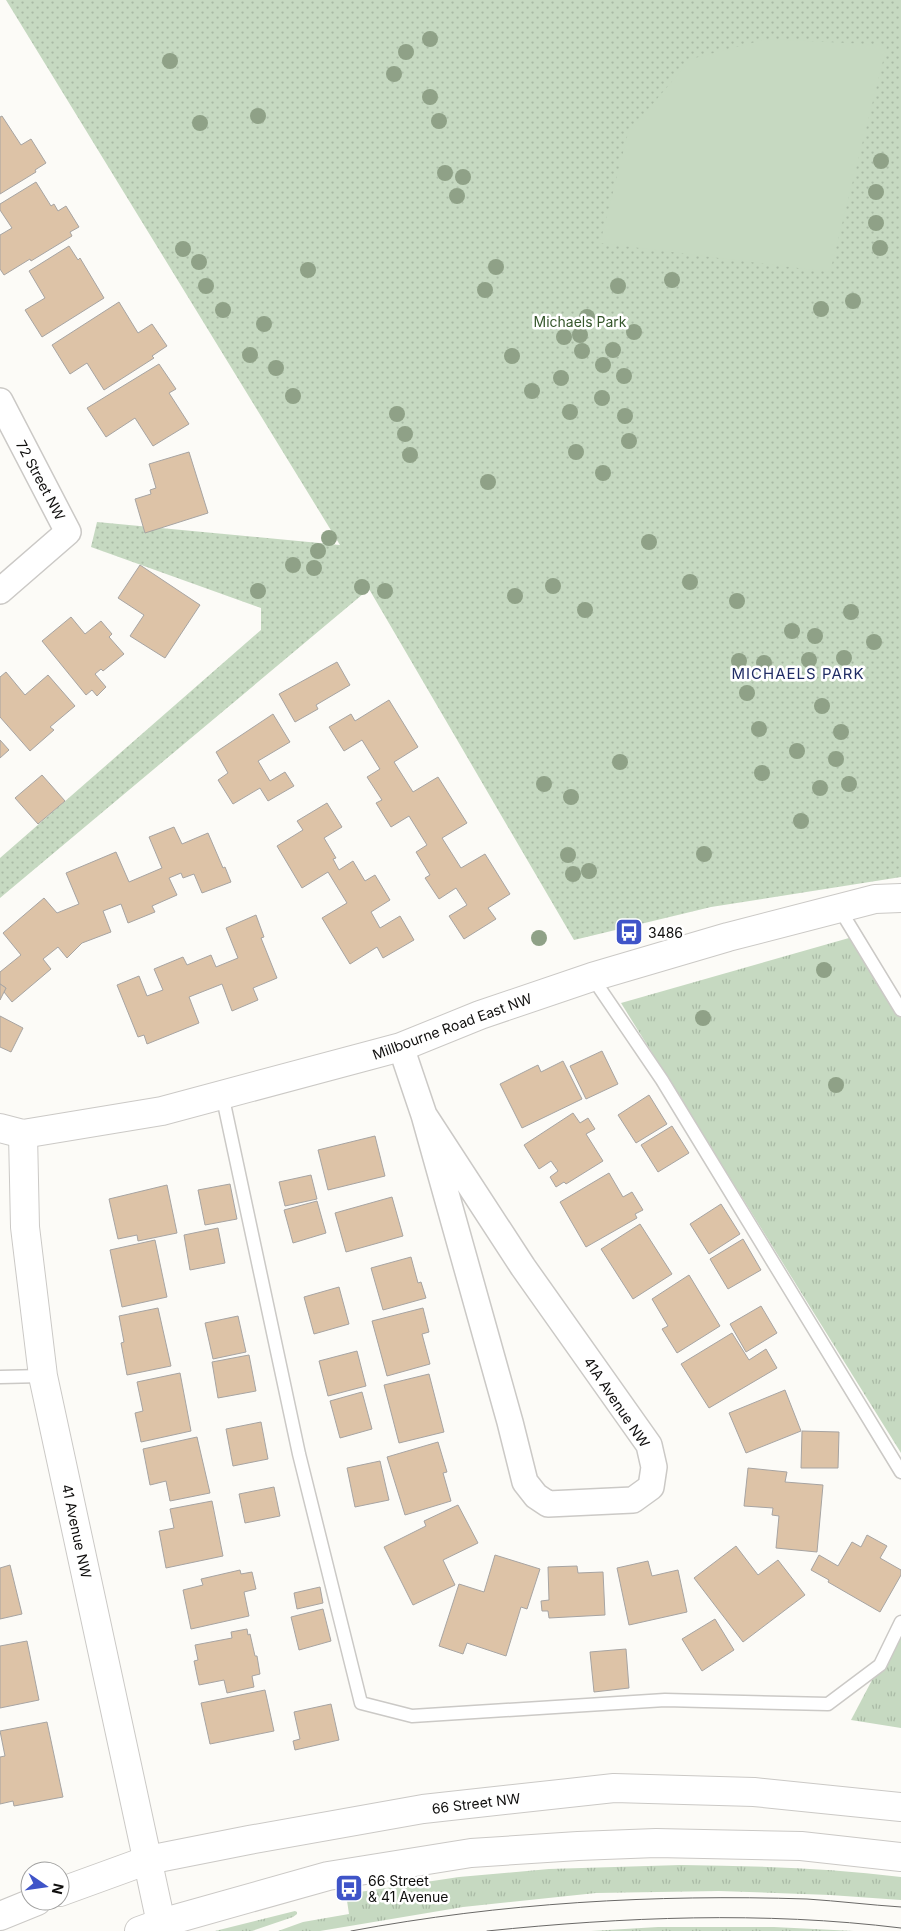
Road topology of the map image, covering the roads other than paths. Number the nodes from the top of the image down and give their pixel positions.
1 (0, 401) edge
2 (0, 591) edge
3 (901, 898) edge
4 (839, 908) junction
5 (592, 977) junction
6 (901, 1010) edge
7 (401, 1047) junction
8 (222, 1094) junction
9 (424, 1115) junction
10 (12, 1131) edge
11 (43, 1376) junction
12 (0, 1377) edge
13 (901, 1472) edge
14 (901, 1622) edge
15 (901, 1808) edge
16 (901, 1858) edge
17 (148, 1860) junction
18 (70, 1888) edge
19 (20, 1908) edge
20 (0, 1916) edge
21 (150, 1927) edge

1 - 2 street, 72 Street NW
3 - 4 street, Millbourne Road East NW
4 - 5 street, Millbourne Road East NW
4 - 6 lane
5 - 7 street, Millbourne Road East NW
5 - 13 lane
7 - 8 street, Millbourne Road East NW
7 - 9 street, 41A Avenue NW
8 - 10 street, Millbourne Road East NW
8 - 14 lane
9 - 9 street, 41A Avenue NW
10 - 11 street, 41 Avenue NW
11 - 12 lane
11 - 17 street, 41 Avenue NW
15 - 17 street, 66 Street NW
16 - 21 street
17 - 18 street, 66 Street NW
17 - 21 street, 41 Avenue NW
19 - 20 street

